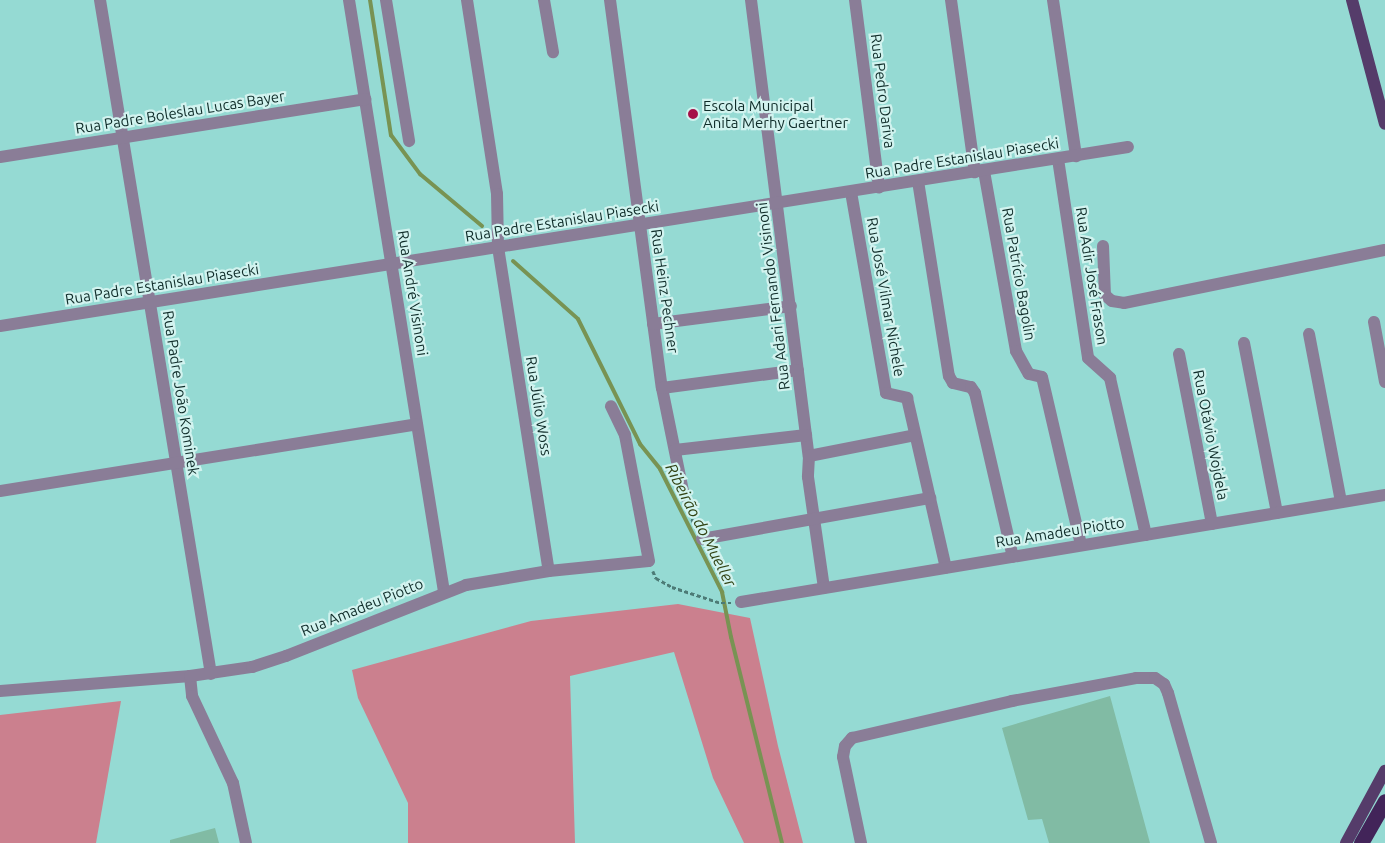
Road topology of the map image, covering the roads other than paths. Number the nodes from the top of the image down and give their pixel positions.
1 (100, 0) edge
2 (349, 0) edge
3 (386, 0) edge
4 (467, 0) edge
5 (544, 0) edge
6 (610, 0) edge
7 (751, 0) edge
8 (855, 0) edge
9 (951, 0) edge
10 (1054, 0) edge
11 (1352, 0) edge
12 (553, 52) dead end
13 (365, 99) junction
14 (1385, 124) edge
15 (123, 138) junction
16 (409, 141) dead end
17 (1128, 148) dead end
18 (1076, 156) junction
19 (0, 157) edge
20 (1058, 159) junction
21 (979, 171) junction
22 (918, 181) junction
23 (879, 187) junction
24 (851, 192) junction
25 (778, 203) junction
26 (640, 225) junction
27 (1103, 246) dead end
28 (498, 248) junction
29 (1385, 250) edge
30 (392, 264) junction
31 (150, 302) junction
32 (790, 306) junction
33 (1374, 322) dead end
34 (653, 324) junction
35 (0, 326) edge
36 (1309, 334) dead end
37 (1244, 344) dead end
38 (1179, 354) dead end
39 (798, 370) junction
40 (1385, 382) edge
41 (662, 388) junction
42 (611, 406) dead end
43 (417, 424) junction
44 (806, 435) junction
45 (915, 435) junction
46 (675, 450) junction
47 (809, 456) junction
48 (176, 463) junction
49 (0, 491) edge
50 (1385, 495) edge
51 (684, 496) road end
52 (930, 498) junction
53 (1341, 502) junction
54 (1277, 513) junction
55 (814, 517) junction
56 (1212, 524) junction
57 (1146, 535) junction
58 (702, 539) road end
59 (1082, 545) junction
60 (1014, 557) junction
61 (946, 568) junction
62 (549, 570) junction
63 (824, 588) junction
64 (444, 592) junction
65 (741, 602) dead end
66 (210, 674) junction
67 (190, 676) junction
68 (0, 691) edge
69 (1385, 772) edge
70 (1385, 800) edge
71 (246, 843) edge
72 (861, 843) edge
73 (1211, 843) edge
74 (1346, 843) edge
75 (1361, 843) edge

1 - 15 street, Rua Padre João Kominek
2 - 13 street, Rua André Visinoni
3 - 16 street
4 - 28 street, Rua Júlio Woss
5 - 12 street
6 - 26 street, Rua Heinz Pechner
7 - 25 street, Rua Adari Fernando Visinoni
8 - 23 street, Rua Pedro Dariva
9 - 21 street, Rua Patrício Bagolin
10 - 18 street
11 - 14 main road
13 - 15 street, Rua Padre Boleslau Lucas Bayer
13 - 30 street, Rua André Visinoni
15 - 19 street, Rua Padre Boleslau Lucas Bayer
15 - 31 street, Rua Padre João Kominek
17 - 18 street, Rua Padre Estanislau Piasecki
18 - 20 street, Rua Padre Estanislau Piasecki
20 - 21 street, Rua Padre Estanislau Piasecki
20 - 57 street, Rua Adir José Frason
21 - 22 street, Rua Padre Estanislau Piasecki
21 - 59 street, Rua Patrício Bagolin
22 - 23 street, Rua Padre Estanislau Piasecki
22 - 60 street
23 - 24 street, Rua Padre Estanislau Piasecki
24 - 25 street, Rua Padre Estanislau Piasecki
24 - 45 street, Rua José Vilmar Nichele
25 - 26 street, Rua Padre Estanislau Piasecki
25 - 32 street, Rua Adari Fernando Visinoni
26 - 28 street, Rua Padre Estanislau Piasecki
26 - 34 street, Rua Heinz Pechner
27 - 29 street
28 - 30 street, Rua Padre Estanislau Piasecki
28 - 62 street, Rua Júlio Woss
30 - 31 street, Rua Padre Estanislau Piasecki
30 - 43 street, Rua André Visinoni
31 - 35 street, Rua Padre Estanislau Piasecki
31 - 48 street, Rua Padre João Kominek
32 - 34 street
32 - 39 street, Rua Adari Fernando Visinoni
33 - 40 street
34 - 41 street, Rua Heinz Pechner
36 - 53 street
37 - 54 street
38 - 56 street, Rua Otávio Wojdela
39 - 41 street
39 - 44 street, Rua Adari Fernando Visinoni
41 - 46 street, Rua Heinz Pechner
42 - 62 street, Rua Amadeu Piotto
43 - 48 street
43 - 64 street, Rua André Visinoni
44 - 46 street
44 - 47 street, Rua Adari Fernando Visinoni
45 - 47 street
45 - 52 street, Rua José Vilmar Nichele
46 - 51 street, Rua Heinz Pechner
47 - 55 street, Rua Adari Fernando Visinoni
48 - 49 street
48 - 66 street, Rua Padre João Kominek
50 - 53 street, Rua Amadeu Piotto
52 - 55 street
52 - 61 street, Rua José Vilmar Nichele
53 - 54 street, Rua Amadeu Piotto
54 - 56 street, Rua Amadeu Piotto
55 - 58 street
55 - 63 street, Rua Adari Fernando Visinoni
56 - 57 street, Rua Amadeu Piotto
57 - 59 street, Rua Amadeu Piotto
59 - 60 street, Rua Amadeu Piotto
60 - 61 street, Rua Amadeu Piotto
61 - 63 street, Rua Amadeu Piotto
62 - 64 street, Rua Amadeu Piotto
63 - 65 street, Rua Amadeu Piotto
64 - 66 street, Rua Amadeu Piotto
66 - 67 street, Rua Amadeu Piotto
67 - 68 street, Rua Amadeu Piotto
67 - 71 street
69 - 74 main road
70 - 75 highway
72 - 73 street

